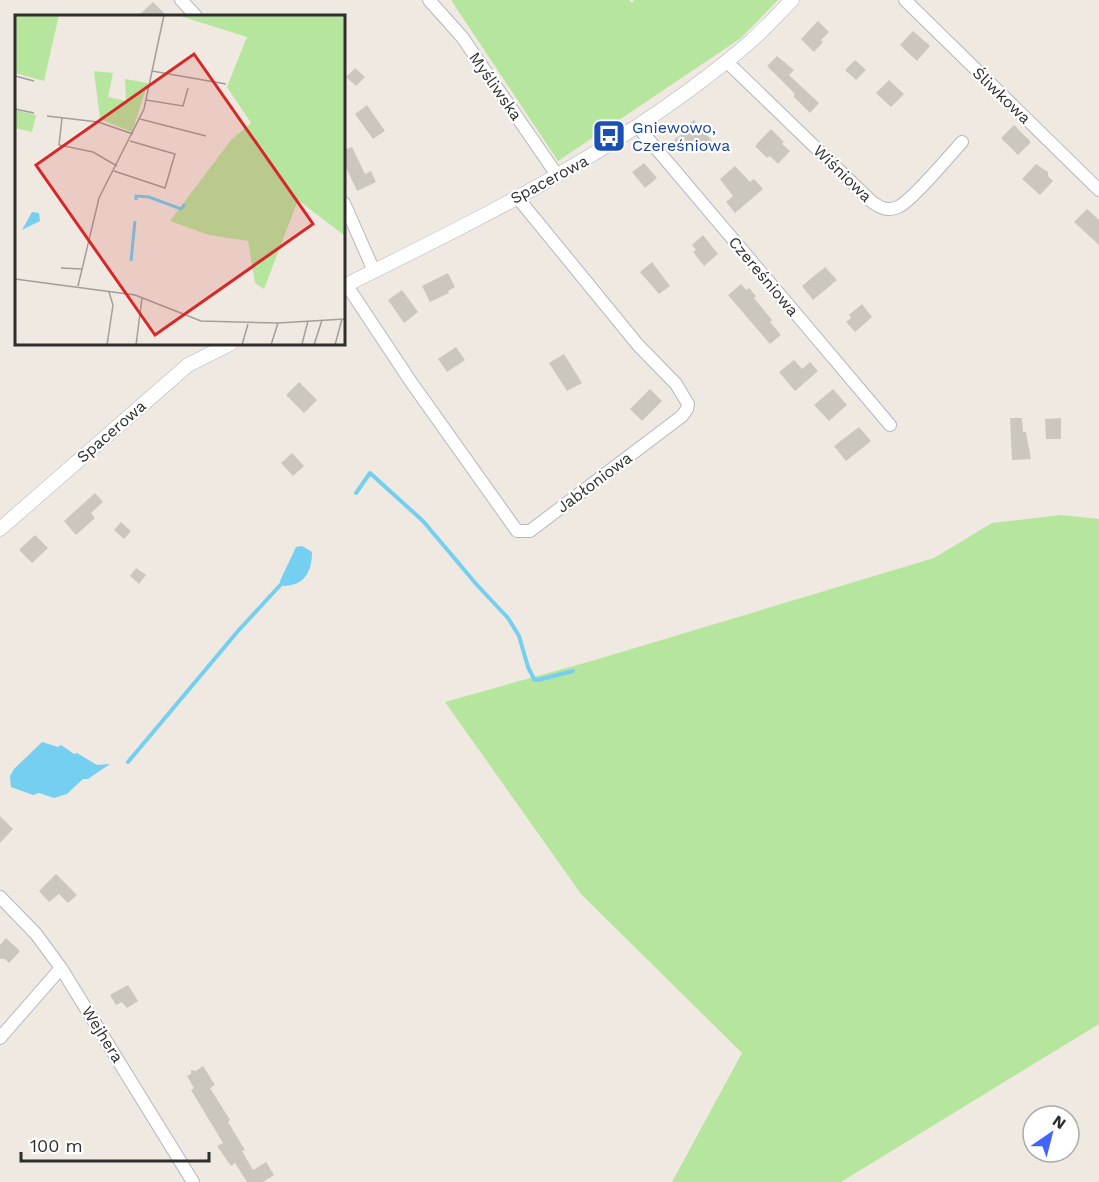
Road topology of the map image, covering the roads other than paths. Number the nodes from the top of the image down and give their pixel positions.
1 (181, 0) edge
2 (429, 0) edge
3 (792, 0) edge
4 (905, 0) edge
5 (195, 15) edge
6 (726, 61) junction
7 (638, 127) junction
8 (962, 142) dead end
9 (557, 175) junction
10 (1099, 190) edge
11 (517, 197) junction
12 (345, 205) edge
13 (374, 271) junction
14 (345, 285) edge
15 (227, 345) edge
16 (890, 425) dead end
17 (0, 529) edge
18 (0, 897) edge
19 (62, 968) junction
20 (0, 1038) edge
21 (193, 1182) edge

1 - 5 street
2 - 9 street, Myśliwska
3 - 6 street, Spacerowa
4 - 10 street, Śliwkowa
6 - 7 street, Spacerowa
6 - 8 street, Wiśniowa
7 - 9 street, Spacerowa
7 - 16 street, Czereśniowa
9 - 11 street, Spacerowa
11 - 13 street, Spacerowa
11 - 14 street, Jabłoniowa
12 - 13 street
13 - 14 street, Spacerowa
15 - 17 street, Spacerowa
18 - 19 street, Wejhera
19 - 20 street
19 - 21 street, Wejhera

